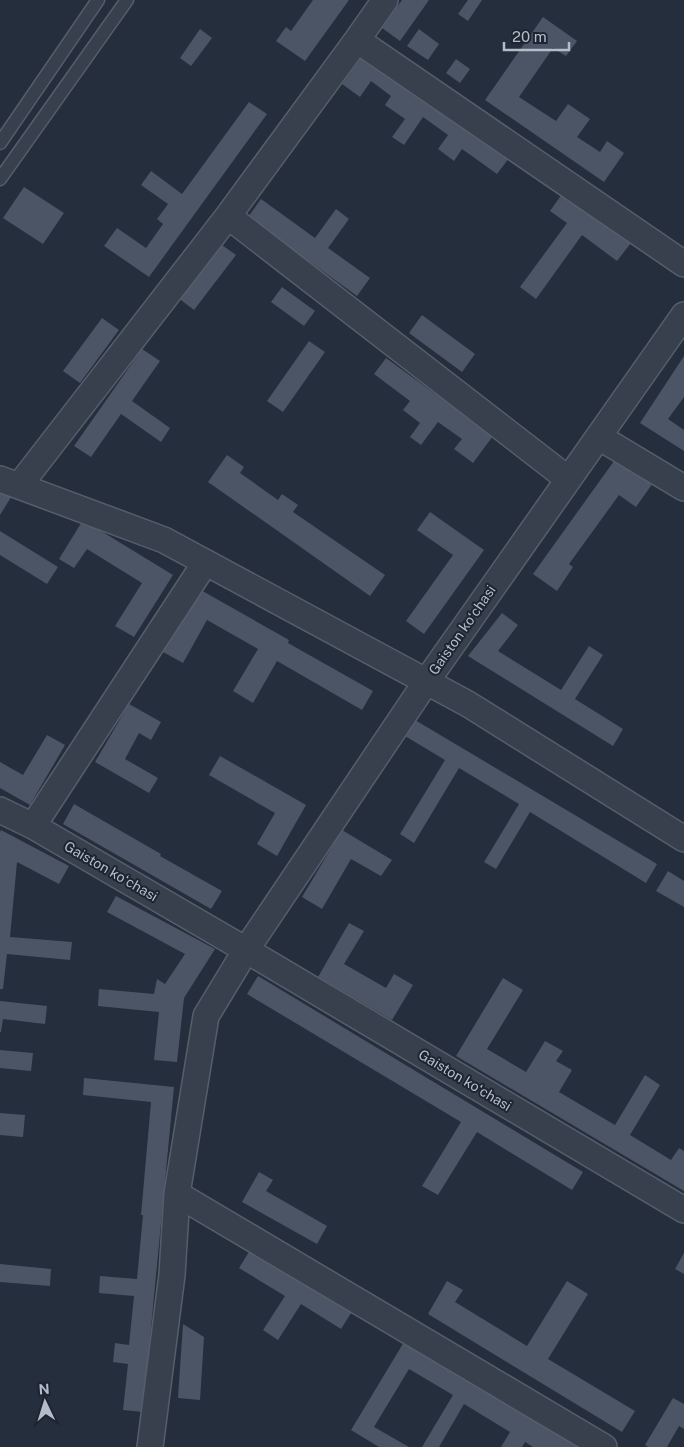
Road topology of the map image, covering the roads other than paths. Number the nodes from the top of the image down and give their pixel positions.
1 (98, 0) edge
2 (126, 0) edge
3 (384, 0) edge
4 (357, 40) junction
5 (0, 143) edge
6 (0, 179) edge
7 (228, 216) junction
8 (684, 264) edge
9 (684, 315) edge
10 (599, 437) junction
11 (568, 479) junction
12 (10, 482) edge
13 (684, 488) edge
14 (206, 562) junction
15 (426, 682) junction
16 (0, 810) edge
17 (33, 826) junction
18 (684, 840) edge
19 (246, 950) junction
20 (177, 1194) junction
21 (684, 1210) edge
22 (150, 1447) edge
23 (604, 1447) edge

1 - 5 lane
2 - 6 lane
3 - 4 street
4 - 7 street
4 - 8 street
7 - 11 street
7 - 12 street
9 - 10 street, Gaiston koʻchasi
10 - 11 street, Gaiston koʻchasi
10 - 13 street
11 - 15 street, Gaiston koʻchasi
12 - 14 street
14 - 15 street
14 - 17 street
15 - 18 street
15 - 19 street, Gaiston koʻchasi
16 - 17 street, Gaiston koʻchasi
17 - 19 street, Gaiston koʻchasi
19 - 20 street
19 - 21 street, Gaiston koʻchasi
20 - 22 street
20 - 23 street

